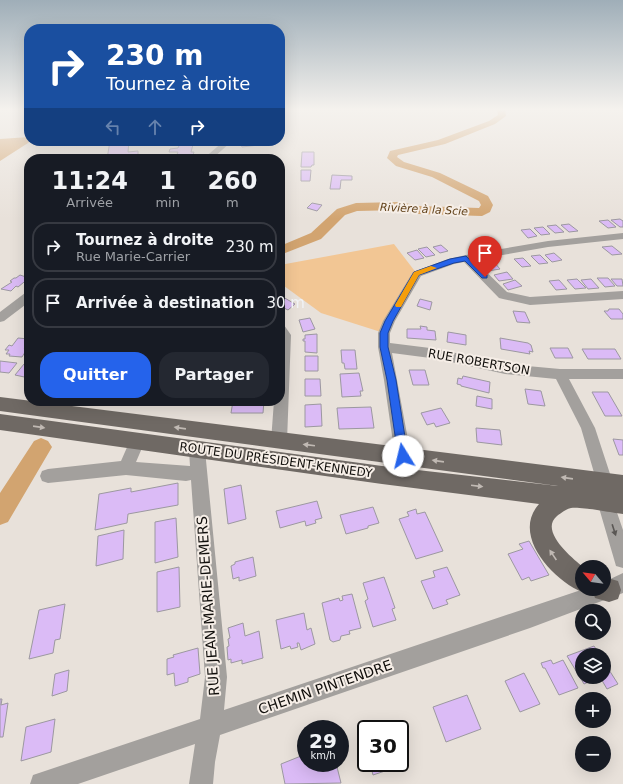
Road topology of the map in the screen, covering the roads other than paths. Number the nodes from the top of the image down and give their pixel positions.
1 (222, 146) edge
2 (213, 154) edge
3 (623, 236) edge
4 (466, 258) junction
5 (623, 295) edge
6 (24, 300) edge
7 (0, 318) edge
8 (384, 347) junction
9 (560, 374) junction
10 (623, 374) edge
11 (0, 404) edge
12 (282, 406) edge
13 (0, 422) edge
14 (137, 441) junction
15 (280, 441) junction
16 (197, 450) junction
17 (403, 456) junction
18 (126, 468) junction
19 (198, 472) junction
20 (48, 476) dead end
21 (572, 497) junction
22 (617, 497) edge
23 (623, 558) edge
24 (575, 576) edge
25 (612, 587) edge
26 (211, 726) junction
27 (42, 784) edge
28 (201, 784) edge

1 - 2 street
3 - 4 street
4 - 5 street
4 - 8 street
6 - 7 street
8 - 9 street, RUE ROBERTSON
8 - 17 street
9 - 10 street, RUE ROBERTSON
9 - 22 street
15 -> 11 main road, ROUTE DU PRÉSIDENT-KENNEDY
12 - 15 street
13 -> 14 main road, ROUTE DU PRÉSIDENT-KENNEDY
14 - 16 main road, ROUTE DU PRÉSIDENT-KENNEDY
14 - 18 street
17 -> 15 main road, ROUTE DU PRÉSIDENT-KENNEDY
16 - 19 street, RUE JEAN-MARIE-DEMERS
16 -> 21 main road, ROUTE DU PRÉSIDENT-KENNEDY
22 -> 17 main road, ROUTE DU PRÉSIDENT-KENNEDY
18 - 19 street
18 - 20 street
19 - 26 street, RUE JEAN-MARIE-DEMERS
21 - 22 main road, ROUTE DU PRÉSIDENT-KENNEDY
24 -> 21 main road
22 -> 23 street
25 - 26 street, CHEMIN PINTENDRE
26 - 27 street, CHEMIN PINTENDRE
26 - 28 street, RUE JEAN-MARIE-DEMERS

